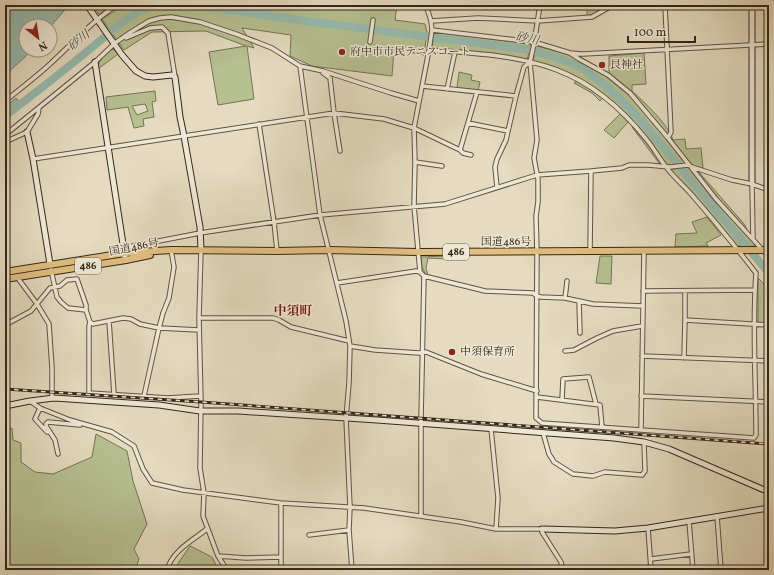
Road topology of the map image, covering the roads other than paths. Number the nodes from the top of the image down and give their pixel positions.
1 (87, 5) edge
2 (117, 5) edge
3 (426, 5) edge
4 (540, 5) edge
5 (613, 5) edge
6 (665, 5) edge
7 (752, 5) edge
8 (97, 19) junction
9 (373, 20) dead end
10 (431, 21) junction
11 (538, 21) junction
12 (432, 30) junction
13 (113, 42) junction
14 (370, 42) dead end
15 (534, 43) junction
16 (769, 44) edge
17 (752, 45) junction
18 (429, 50) junction
19 (668, 50) junction
20 (455, 52) junction
21 (570, 53) junction
22 (95, 62) junction
23 (530, 62) junction
24 (300, 66) junction
25 (323, 71) junction
26 (175, 77) junction
27 (422, 86) junction
28 (447, 89) junction
29 (477, 92) junction
30 (516, 96) junction
31 (5, 101) edge
32 (419, 101) junction
33 (39, 109) junction
34 (334, 113) junction
35 (307, 117) junction
36 (468, 122) junction
37 (259, 124) junction
38 (414, 128) junction
39 (508, 131) junction
40 (27, 132) junction
41 (5, 135) edge
42 (184, 136) junction
43 (668, 138) junction
44 (5, 142) edge
45 (109, 147) junction
46 (460, 150) junction
47 (340, 151) dead end
48 (471, 155) dead end
49 (34, 159) junction
50 (416, 162) junction
51 (688, 165) junction
52 (442, 166) dead end
53 (668, 167) junction
54 (591, 171) junction
55 (537, 174) junction
56 (752, 184) junction
57 (497, 187) junction
58 (769, 189) edge
59 (414, 206) junction
60 (320, 215) junction
61 (274, 222) junction
62 (200, 233) junction
63 (753, 239) junction
64 (171, 250) junction
65 (201, 250) junction
66 (328, 250) junction
67 (739, 250) junction
68 (766, 250) edge
69 (277, 251) junction
70 (590, 251) junction
71 (644, 251) junction
72 (418, 252) junction
73 (537, 252) junction
74 (125, 257) junction
75 (769, 257) edge
76 (50, 264) junction
77 (5, 272) edge
78 (51, 272) junction
79 (420, 272) junction
80 (424, 276) junction
81 (17, 277) junction
82 (5, 279) edge
83 (567, 280) dead end
84 (337, 283) junction
85 (55, 287) junction
86 (755, 290) junction
87 (643, 291) junction
88 (685, 291) junction
89 (537, 296) junction
90 (565, 298) junction
91 (579, 301) junction
92 (37, 304) junction
93 (643, 306) junction
94 (86, 310) junction
95 (199, 318) junction
96 (685, 320) junction
97 (109, 321) junction
98 (90, 322) junction
99 (755, 324) junction
100 (5, 325) edge
101 (769, 325) edge
102 (642, 326) junction
103 (159, 328) junction
104 (199, 330) junction
105 (580, 333) dead end
106 (349, 341) junction
107 (350, 346) junction
108 (565, 351) dead end
109 (423, 352) junction
110 (642, 356) junction
111 (684, 358) junction
112 (755, 360) junction
113 (769, 361) edge
114 (537, 391) junction
115 (114, 394) junction
116 (144, 396) junction
117 (200, 396) junction
118 (641, 396) junction
119 (537, 397) junction
120 (52, 398) junction
121 (562, 400) junction
122 (30, 401) junction
123 (756, 401) junction
124 (769, 402) edge
125 (596, 404) junction
126 (5, 406) edge
127 (40, 408) junction
128 (200, 411) junction
129 (346, 418) junction
130 (83, 424) junction
131 (422, 424) junction
132 (602, 427) junction
133 (491, 429) junction
134 (640, 430) junction
135 (50, 432) junction
136 (543, 433) junction
137 (644, 442) junction
138 (58, 454) dead end
139 (204, 492) junction
140 (769, 492) edge
141 (281, 502) junction
142 (350, 507) junction
143 (769, 508) edge
144 (421, 516) junction
145 (717, 516) junction
146 (689, 521) junction
147 (648, 528) junction
148 (208, 529) junction
149 (496, 529) junction
150 (542, 529) junction
151 (349, 530) junction
152 (309, 535) dead end
153 (691, 554) junction
154 (218, 556) junction
155 (281, 557) junction
156 (651, 559) junction
157 (167, 570) edge
158 (227, 570) edge
159 (281, 570) edge
160 (352, 570) edge
161 (563, 570) edge
162 (651, 570) edge
163 (693, 570) edge
164 (721, 570) edge

1 - 8 street
2 - 8 street
3 - 10 street
4 - 11 street
5 - 11 street
6 - 19 street
7 - 17 street
8 - 13 street
8 - 31 street
9 - 14 street
10 - 11 street
10 - 12 street
11 - 15 street
12 - 15 street
12 - 18 street
13 - 22 street
13 - 24 street
13 - 26 street
13 - 26 street
15 - 21 street
15 - 23 street
16 - 17 street
17 - 19 street
17 - 56 street
18 - 20 street
18 - 27 street
19 - 21 street
19 - 43 street
20 - 23 street
20 - 28 street
21 - 43 street
22 - 33 street
22 - 45 street
23 - 30 street
23 - 53 street
23 - 55 street
24 - 25 street
24 - 35 street
25 - 32 street
25 - 34 street
26 - 42 street
27 - 28 street
27 - 32 street
28 - 29 street
29 - 30 street
29 - 36 street
30 - 39 street
32 - 38 street
33 - 40 street
33 - 41 street
34 - 35 street
34 - 38 street
34 - 47 street
35 - 37 street
35 - 60 street
36 - 39 street
36 - 46 street
37 - 42 street
37 - 61 street
38 - 46 street
38 - 50 street
39 - 57 street
40 - 44 street
40 - 49 street
42 - 45 street
42 - 62 street
43 - 51 street
45 - 49 street
45 - 74 street
46 - 48 street
49 - 76 street
50 - 52 street
50 - 59 street
51 - 53 street
51 - 56 street
51 - 63 street
53 - 54 street
53 - 67 street
54 - 55 street
54 - 70 street
55 - 57 street
55 - 73 street
56 - 58 street
56 - 63 street
57 - 59 street
59 - 60 street
59 - 72 street
60 - 61 street
60 - 66 street
61 - 62 street
61 - 69 street
62 - 65 street
62 - 74 street
63 - 68 street
64 - 65 highway, 国道486号 / 486
64 - 74 highway, 国道486号 / 486
64 - 103 street
65 - 69 highway, 国道486号 / 486
65 - 95 street
66 - 69 highway, 国道486号 / 486
66 - 72 highway, 国道486号 / 486
66 - 84 street
67 - 68 highway, 国道486号 / 486
67 - 71 highway, 国道486号 / 486
67 - 86 street
68 - 75 street
70 - 71 highway, 国道486号 / 486
70 - 73 highway, 国道486号 / 486
71 - 87 street
72 - 73 highway, 国道486号 / 486
72 - 79 street
73 - 89 street
74 - 76 highway, 国道486号 / 486
74 - 78 highway, 国道486号 / 486
76 - 77 highway, 国道486号 / 486
76 - 78 street
78 - 81 highway, 国道486号 / 486
78 - 85 street
79 - 80 street
79 - 84 street
80 - 89 street
80 - 109 street
81 - 82 highway, 国道486号 / 486
81 - 92 street
83 - 90 street
84 - 106 street
85 - 92 street
85 - 94 street
85 - 94 street
86 - 88 street
86 - 99 street
87 - 88 street
87 - 93 street
88 - 96 street
89 - 90 street
89 - 114 street
90 - 91 street
91 - 93 street
91 - 105 street
92 - 100 street
92 - 120 street
93 - 102 street
94 - 98 street
95 - 104 street
95 - 106 street
96 - 99 street
96 - 111 street
97 - 98 street
97 - 103 street
97 - 115 street
98 - 115 street
99 - 101 street
99 - 112 street
102 - 108 street
102 - 110 street
103 - 104 street
103 - 116 street
104 - 117 street
106 - 107 street
107 - 109 street
107 - 129 street
109 - 114 street
109 - 131 street
110 - 111 street
110 - 118 street
111 - 112 street
112 - 113 street
112 - 123 street
114 - 119 street
115 - 116 street
116 - 117 street
117 - 128 street
118 - 123 street
118 - 134 street
119 - 121 street
119 - 132 street
120 - 122 street
120 - 128 street
121 - 125 street
121 - 125 street
122 - 126 street
122 - 127 street
123 - 124 street
123 - 134 street
125 - 132 street
127 - 130 street
127 - 135 street
128 - 129 street
128 - 139 street
129 - 131 street
129 - 142 street
130 - 135 street
130 - 139 street
131 - 133 street
131 - 144 street
132 - 134 street
133 - 136 street
133 - 149 street
135 - 138 street
136 - 137 street
136 - 137 street
137 - 140 street
139 - 141 street
139 - 148 street
141 - 142 street
141 - 155 street
142 - 144 street
142 - 151 street
143 - 145 street
144 - 149 street
145 - 146 street
145 - 164 street
146 - 147 street
146 - 153 street
147 - 150 street
147 - 156 street
148 - 154 street
148 - 157 street
149 - 150 street
150 - 161 street
151 - 152 street
151 - 160 street
153 - 156 street
153 - 163 street
154 - 155 street
154 - 158 street
155 - 159 street
156 - 162 street

